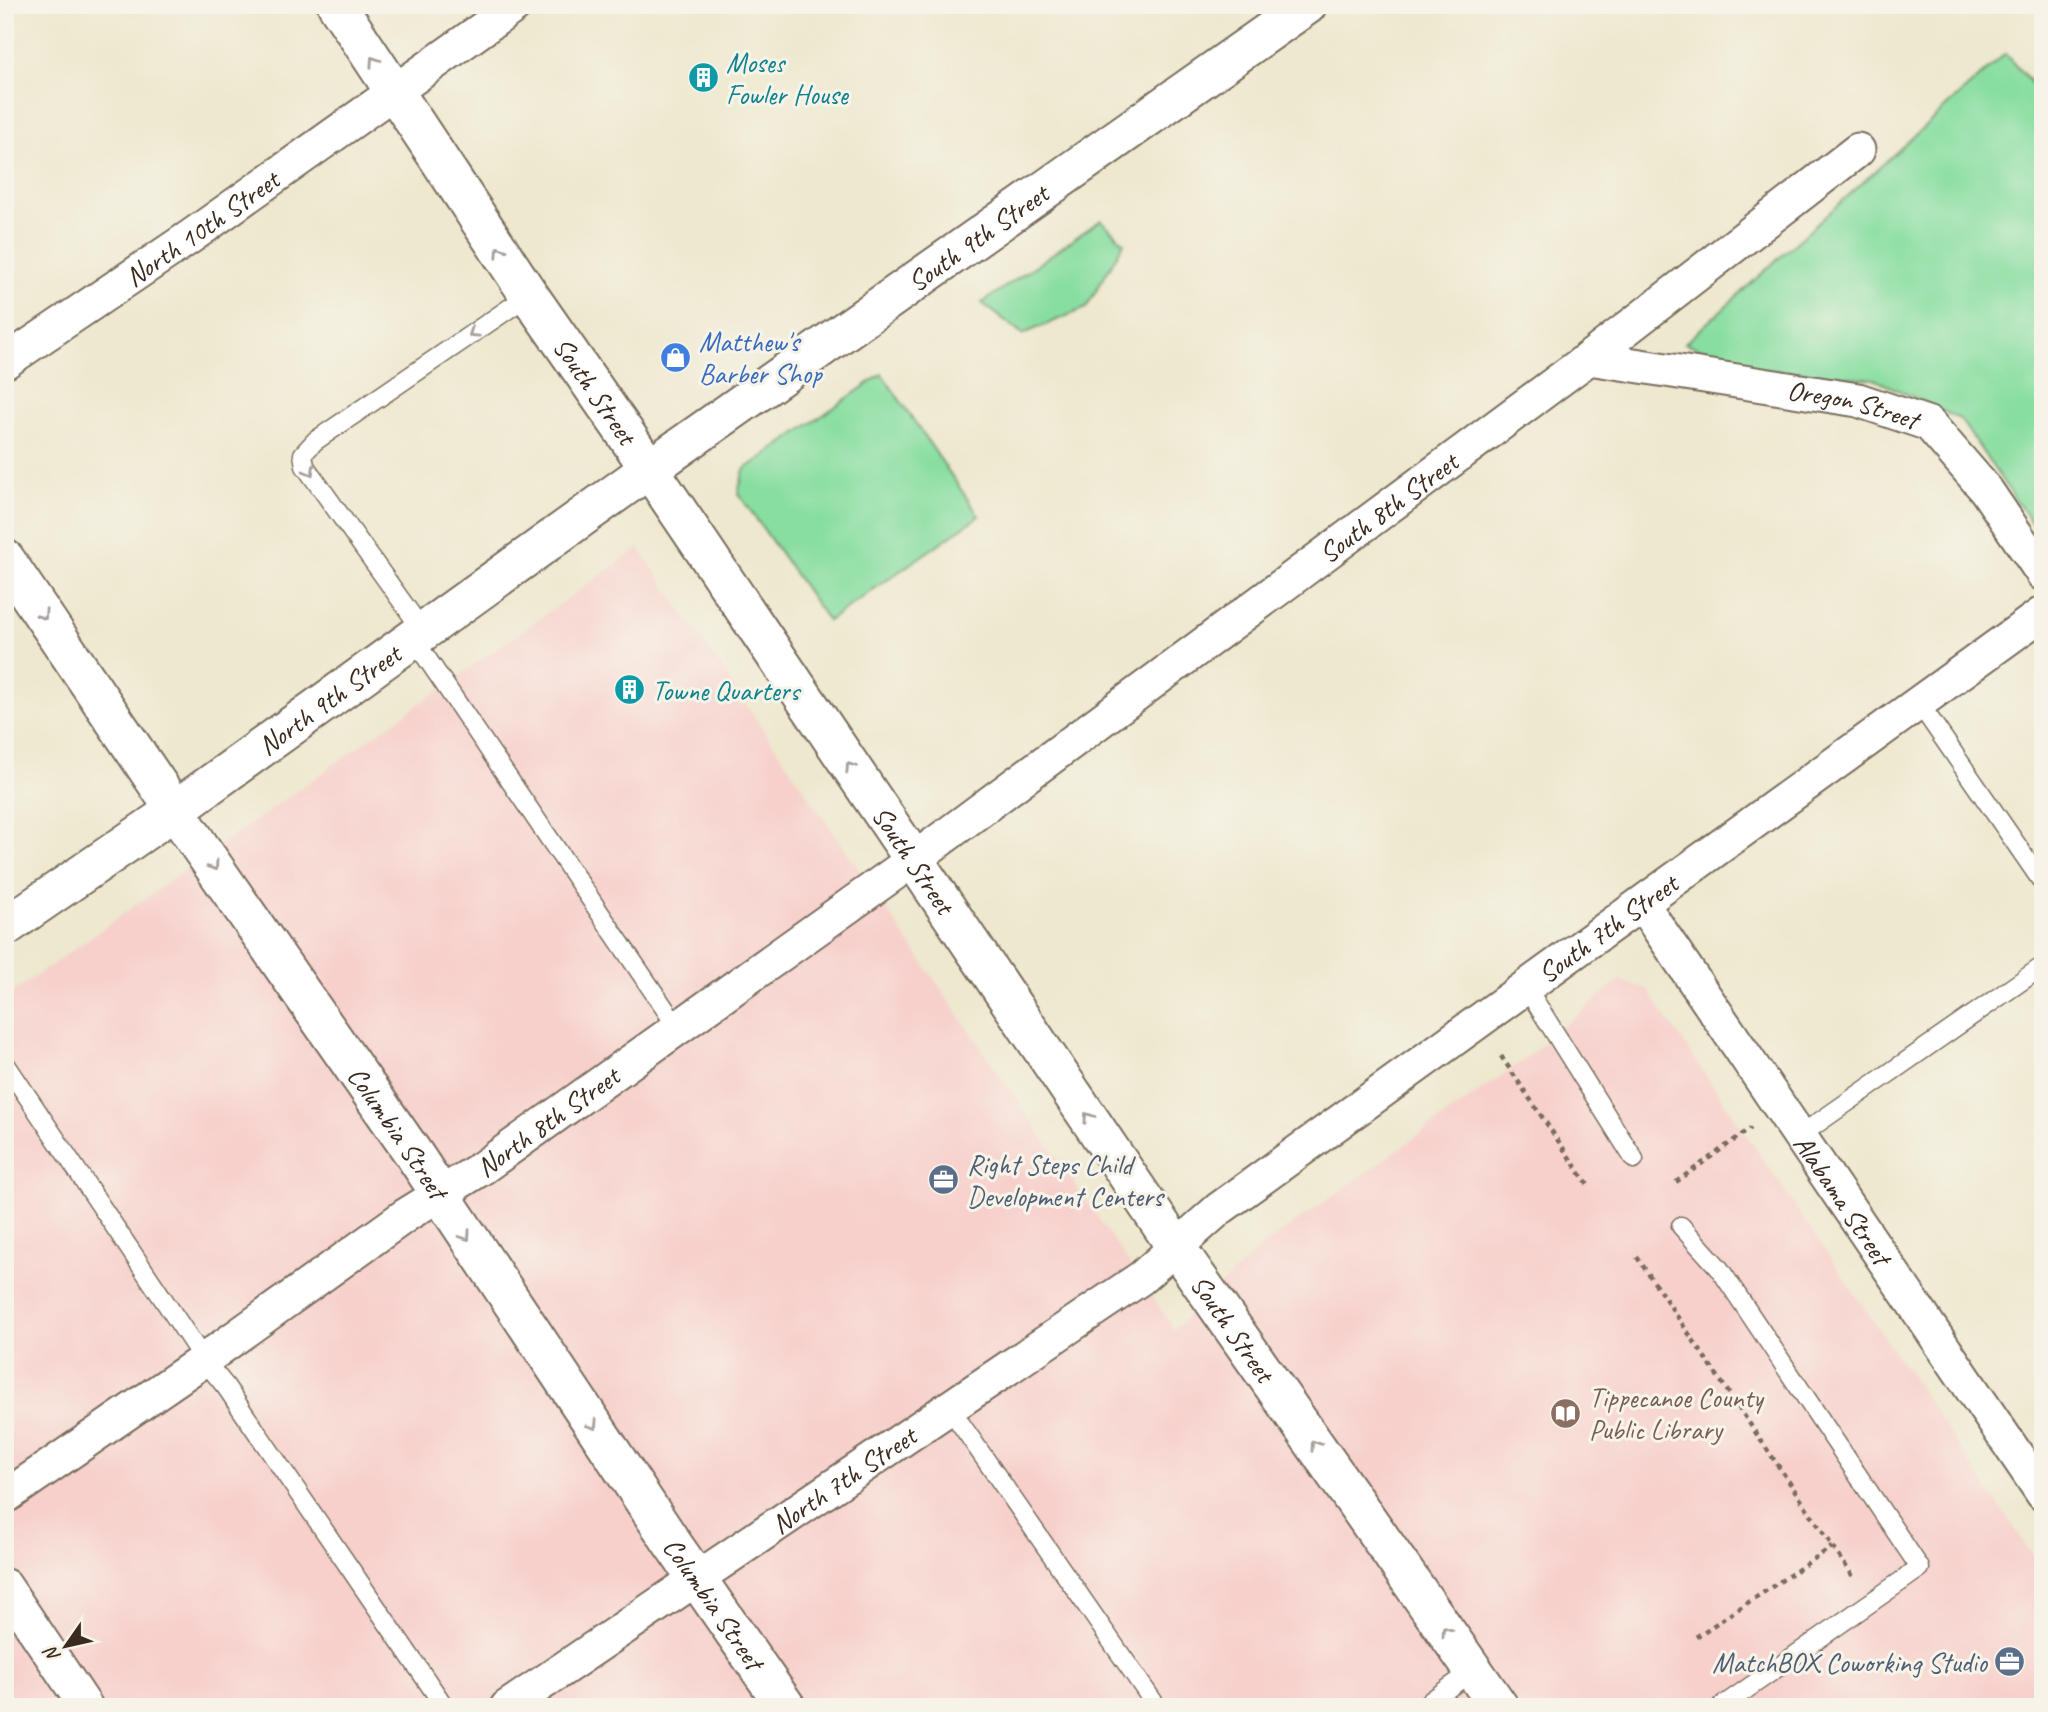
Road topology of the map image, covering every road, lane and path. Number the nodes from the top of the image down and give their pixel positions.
1 (337, 5) edge
2 (516, 5) edge
3 (1307, 5) edge
4 (395, 92) junction
5 (1858, 150) dead end
6 (529, 295) junction
7 (1589, 358) junction
8 (5, 362) edge
9 (649, 469) junction
10 (5, 559) edge
11 (2043, 574) edge
12 (2043, 613) edge
13 (418, 634) junction
14 (1919, 703) junction
15 (175, 810) junction
16 (913, 860) junction
17 (2043, 883) edge
18 (1642, 904) junction
19 (5, 927) edge
20 (2043, 966) edge
21 (1526, 987) junction
22 (678, 1028) junction
23 (1501, 1056) dead end
24 (5, 1063) edge
25 (1752, 1128) dead end
26 (1799, 1136) junction
27 (1634, 1159) dead end
28 (1676, 1182) dead end
29 (1590, 1188) dead end
30 (439, 1195) junction
31 (1681, 1226) dead end
32 (1175, 1247) junction
33 (1637, 1257) dead end
34 (204, 1360) junction
35 (949, 1408) junction
36 (2043, 1494) edge
37 (5, 1497) edge
38 (1832, 1546) junction
39 (697, 1577) junction
40 (5, 1586) edge
41 (1870, 1603) junction
42 (1696, 1637) dead end
43 (1474, 1670) junction
44 (440, 1700) dead end
45 (86, 1707) edge
46 (508, 1707) edge
47 (786, 1707) edge
48 (1157, 1707) edge
49 (1422, 1707) edge
50 (1499, 1707) edge
51 (1721, 1707) edge

4 -> 1 main road, South Street
2 - 4 street, North 10th Street
3 - 9 main road, South 9th Street
6 -> 4 main road, South Street
4 - 8 street, North 10th Street
5 - 7 street, South 8th Street
6 - 9 main road, South Street
6 -> 13 lane
7 - 11 street, Oregon Street
7 - 16 street, South 8th Street
9 - 13 main road, North 9th Street
16 -> 9 main road, South Street
10 -> 15 main road, Columbia Street
12 - 14 street, South 7th Street
13 - 15 main road, North 9th Street
13 - 22 lane
14 - 17 lane
14 - 18 street, South 7th Street
15 - 19 main road, North 9th Street
15 -> 30 main road, Columbia Street
16 - 22 street, North 8th Street
32 -> 16 main road, South Street
18 - 21 street, South 7th Street
18 - 26 street, Alabama Street
20 - 26 lane
21 - 27 lane
21 - 32 street, South 7th Street
22 - 30 street, North 8th Street
23 - 29 path
24 - 34 lane
25 - 28 path
26 - 36 street, Alabama Street
30 - 34 street, North 8th Street
30 -> 39 main road, Columbia Street
31 - 41 lane
32 - 35 street, North 7th Street
43 -> 32 main road, South Street
33 - 38 path
34 - 37 street, North 8th Street
34 - 44 lane
35 - 39 street, North 7th Street
35 - 48 lane
38 - 41 path
38 - 42 path
39 - 46 street, North 7th Street
39 - 47 main road, Columbia Street
40 - 45 street
41 - 51 lane
43 - 49 lane
43 - 50 main road, South Street

